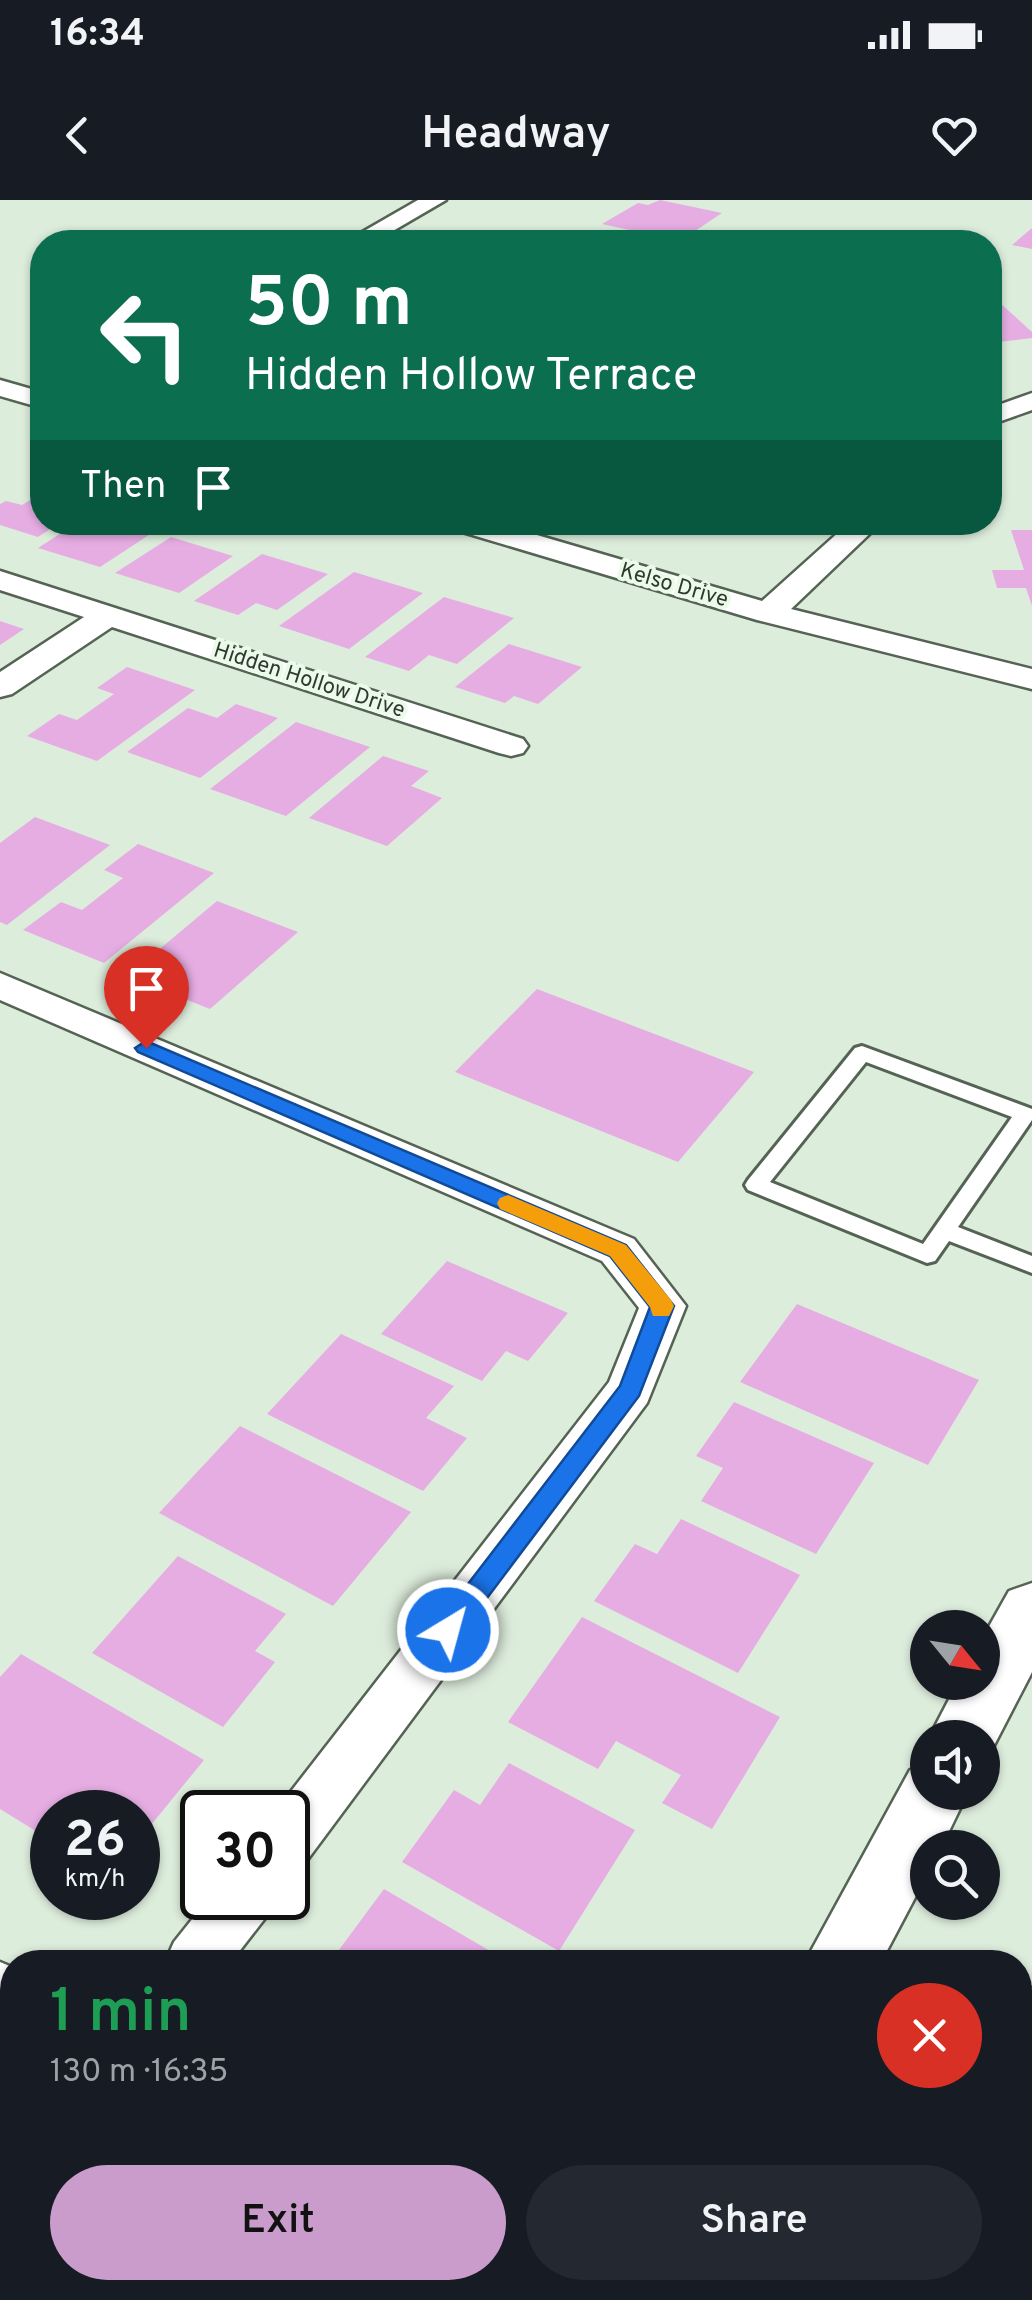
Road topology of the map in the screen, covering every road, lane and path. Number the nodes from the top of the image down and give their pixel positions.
1 (435, 200) edge
2 (379, 230) edge
3 (0, 388) edge
4 (30, 397) edge
5 (1032, 401) edge
6 (1002, 412) edge
7 (503, 535) edge
8 (854, 535) edge
9 (0, 580) edge
10 (768, 613) junction
11 (107, 616) junction
12 (891, 644) junction
13 (1032, 679) edge
14 (0, 687) edge
15 (1032, 706) edge
16 (511, 746) dead end
17 (0, 985) edge
18 (944, 1230) junction
19 (1032, 1265) edge
20 (1032, 1610) edge
21 (973, 1720) edge
22 (924, 1810) edge
23 (310, 1812) edge
24 (228, 1920) edge
25 (205, 1950) edge
26 (848, 1950) edge

1 - 2 street
3 - 4 street
5 - 6 street
7 - 10 street, Kelso Drive
8 - 10 street
9 - 11 street, Hidden Hollow Drive
10 - 12 street, Kelso Drive
11 - 14 street
11 - 16 street, Hidden Hollow Drive
12 - 13 street, Kelso Drive
12 - 15 street, Kelso Drive
17 - 23 street
18 - 18 lane
18 - 19 lane
20 - 21 main road
22 - 26 main road
24 - 25 street

